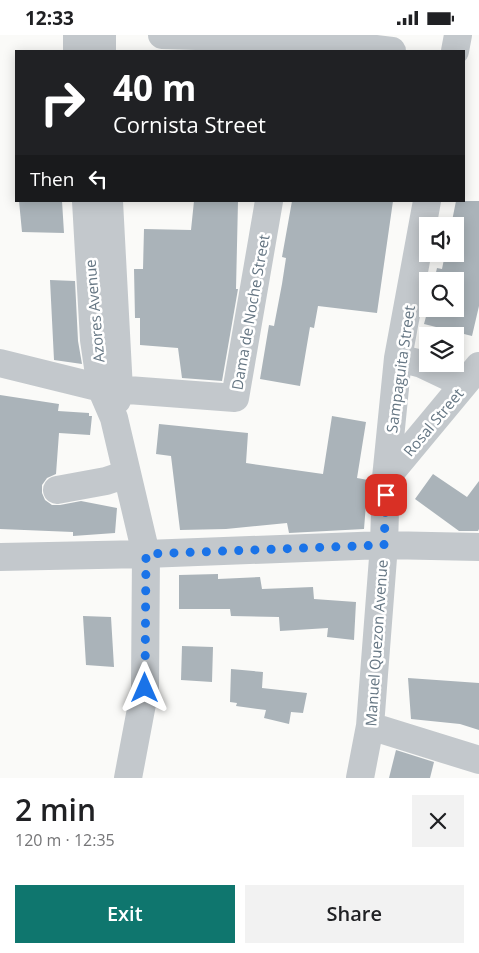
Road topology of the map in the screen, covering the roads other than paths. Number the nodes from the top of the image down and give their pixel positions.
1 (76, 35) edge
2 (102, 35) edge
3 (162, 35) edge
4 (458, 35) edge
5 (296, 45) edge
6 (78, 50) edge
7 (102, 50) edge
8 (376, 50) edge
9 (455, 50) edge
10 (86, 202) edge
11 (109, 202) edge
12 (269, 202) edge
13 (428, 202) edge
14 (398, 358) junction
15 (0, 363) edge
16 (472, 375) edge
17 (110, 389) junction
18 (127, 474) junction
19 (386, 478) junction
20 (57, 490) dead end
21 (384, 545) junction
22 (479, 547) edge
23 (146, 554) junction
24 (0, 557) edge
25 (370, 727) junction
26 (479, 760) edge
27 (128, 778) edge
28 (360, 778) edge

1 - 6 street
2 - 7 street
3 - 5 street
4 - 9 street
5 - 8 street
10 - 17 street, Azores Avenue
11 - 17 street, Azores Avenue
12 - 17 street, Dama de Noche Street
13 - 14 street, Sampaguita Street
14 - 16 street
14 - 19 street, Sampaguita Street
15 - 17 street
16 - 19 street, Rosal Street
17 - 18 street, Azores Avenue
18 - 20 street
18 - 23 street, Azores Avenue
19 - 21 street, Manuel Quezon Avenue
21 - 22 street
21 - 23 street
21 - 25 street, Manuel Quezon Avenue
23 - 24 street
23 - 27 street, Azores Avenue
25 - 26 street
25 - 28 street, Manuel Quezon Avenue

